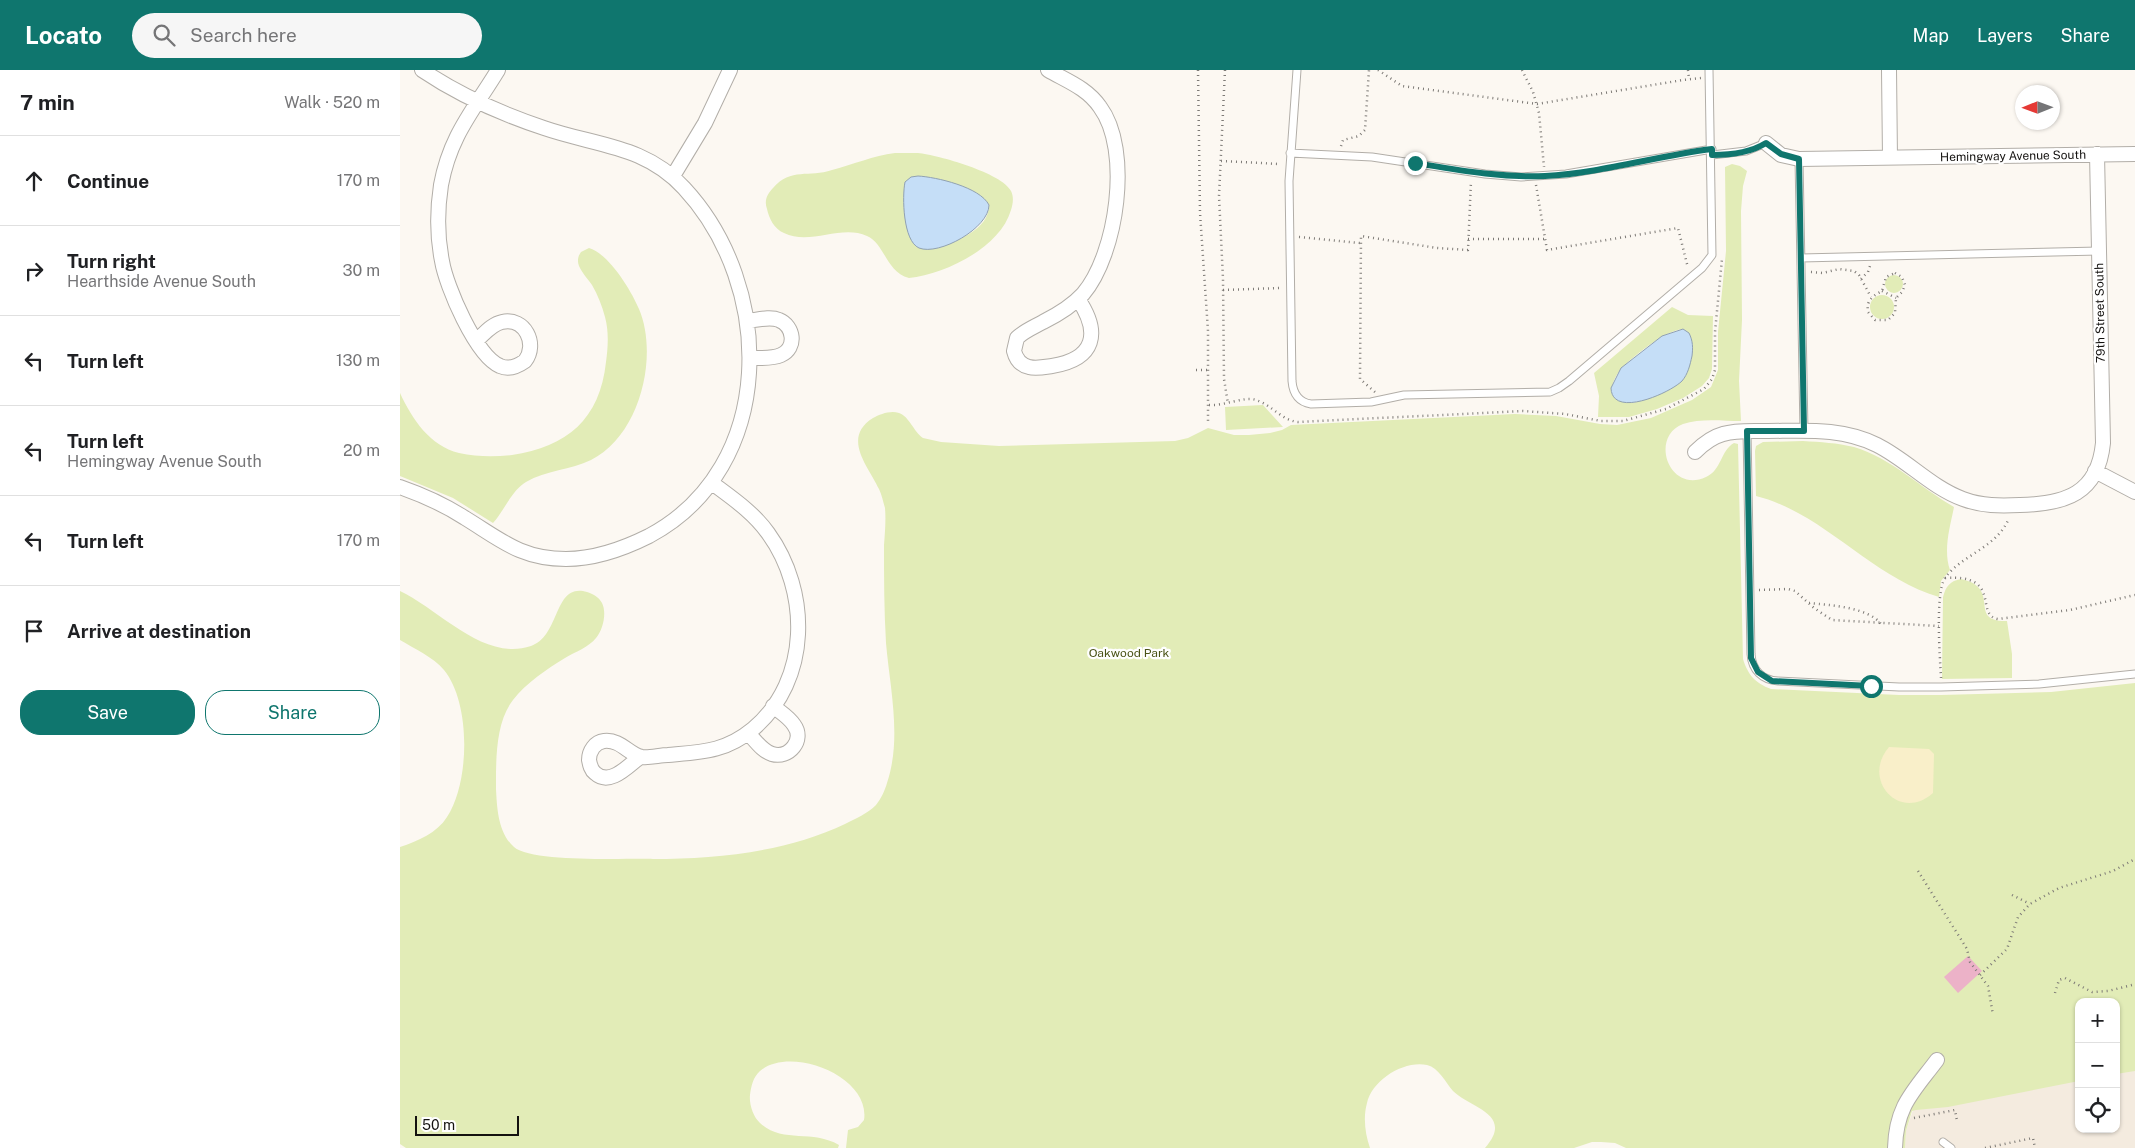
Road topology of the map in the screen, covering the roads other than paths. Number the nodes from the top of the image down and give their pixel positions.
1 (422, 70) edge
2 (498, 70) edge
3 (730, 70) edge
4 (1297, 70) edge
5 (1889, 70) edge
6 (1051, 71) edge
7 (1710, 74) edge
8 (477, 100) junction
9 (1766, 143) joint
10 (1712, 152) junction
11 (1290, 153) junction
12 (2097, 154) junction
13 (2135, 154) edge
14 (1890, 158) junction
15 (1799, 159) junction
16 (672, 176) junction
17 (2099, 251) junction
18 (1801, 258) junction
19 (1078, 299) junction
20 (748, 321) junction
21 (477, 340) dead end
22 (750, 358) junction
23 (1747, 431) junction
24 (1804, 431) junction
25 (1694, 452) dead end
26 (2096, 472) junction
27 (712, 483) junction
28 (400, 487) edge
29 (2135, 492) edge
30 (2135, 674) edge
31 (773, 706) junction
32 (748, 733) junction
33 (640, 757) dead end
34 (1937, 1060) dead end
35 (1943, 1142) dead end
36 (1895, 1148) edge
37 (1951, 1148) edge

1 - 8 street
2 - 8 street
3 - 16 street
4 - 11 lane
5 - 14 street
6 - 19 street
7 - 10 lane
8 - 16 street
8 - 21 street
9 - 10 lane
9 - 15 street, Hemingway Avenue South
10 - 11 lane
10 - 11 lane
12 - 13 street, Hemingway Avenue South
12 - 14 street, Hemingway Avenue South
12 - 17 street, 79th Street South
14 - 15 street, Hemingway Avenue South
15 - 18 lane
16 - 20 street
17 - 18 lane
17 - 26 street, 79th Street South
18 - 24 lane
19 - 19 street
20 - 22 street
20 - 22 street
22 - 27 street
23 - 24 street
23 - 25 street
23 - 30 lane
24 - 26 street
26 - 29 street
27 - 28 street
27 - 31 street
31 - 32 street
31 - 32 street
32 - 33 street
34 - 36 street
35 - 37 lane

